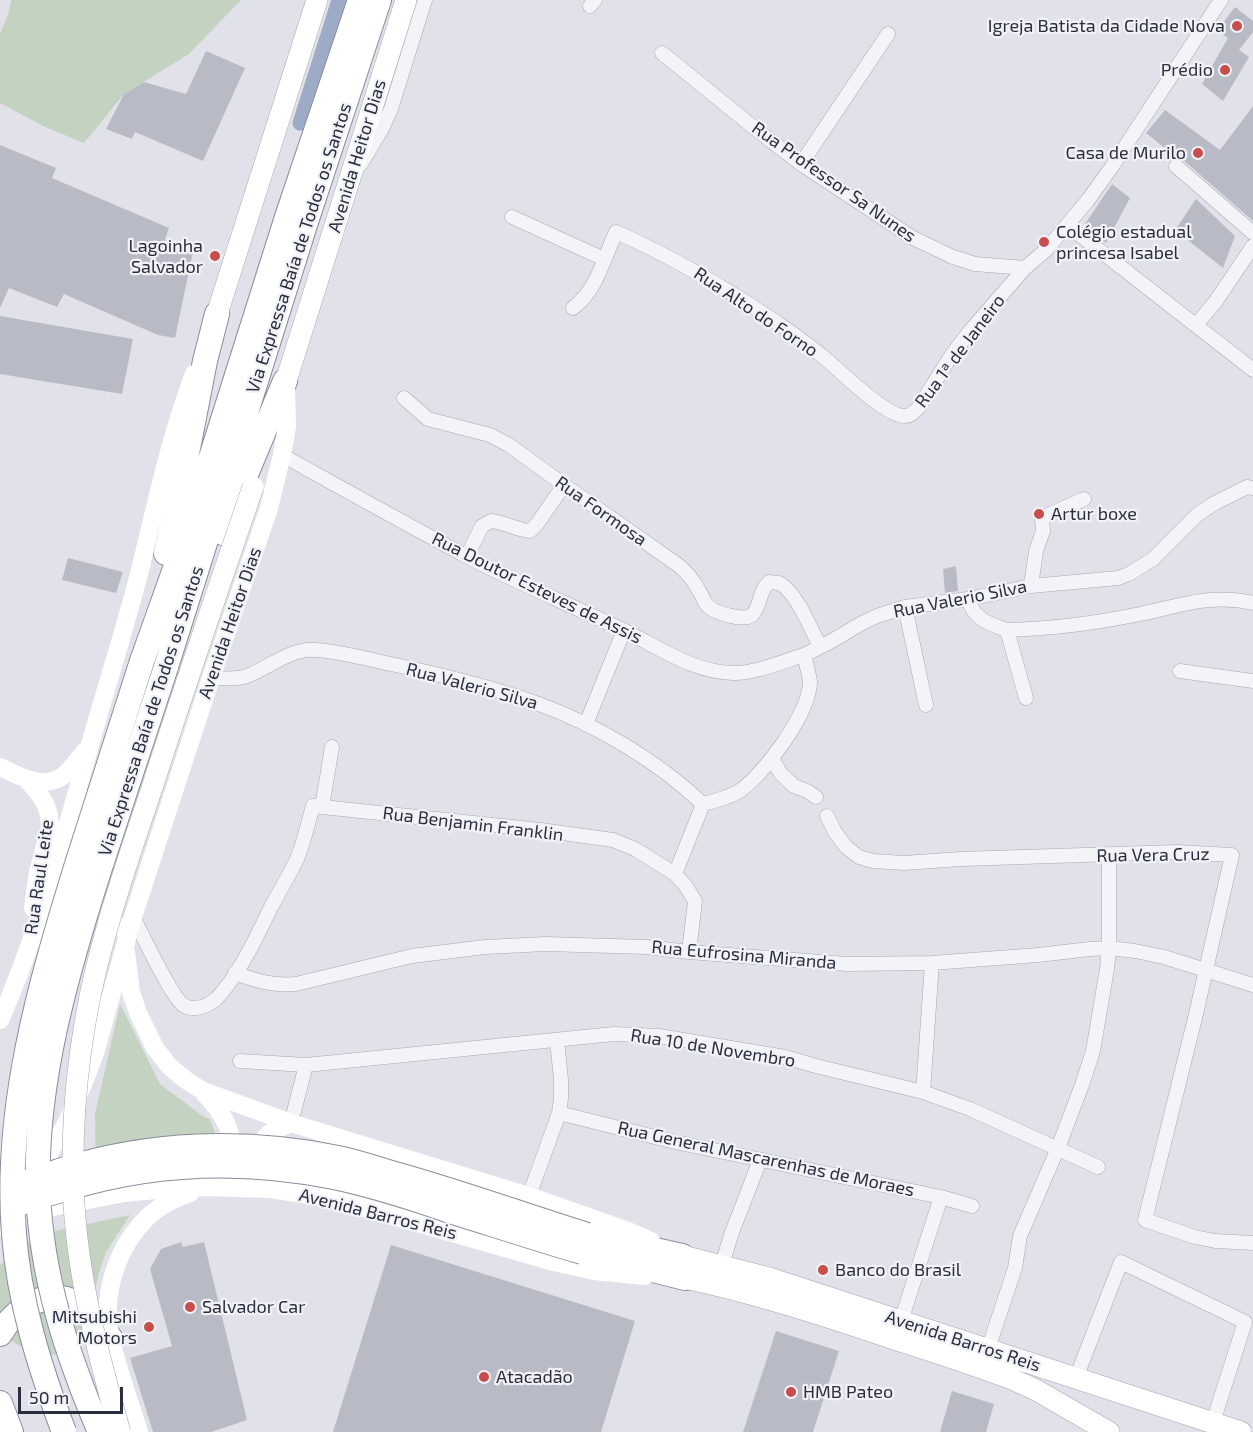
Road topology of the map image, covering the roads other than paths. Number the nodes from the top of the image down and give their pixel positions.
1 (316, 0) edge
2 (360, 0) edge
3 (379, 0) edge
4 (406, 0) edge
5 (425, 0) edge
6 (1221, 0) edge
7 (888, 34) dead end
8 (662, 53) dead end
9 (801, 164) junction
10 (1176, 166) dead end
11 (349, 183) junction
12 (512, 217) dead end
13 (1067, 225) junction
14 (1253, 233) edge
15 (1253, 246) edge
16 (604, 259) junction
17 (1025, 268) junction
18 (573, 308) dead end
19 (217, 314) junction
20 (1196, 326) junction
21 (1253, 370) edge
22 (285, 381) junction
23 (404, 398) dead end
24 (912, 414) joint
25 (282, 455) junction
26 (222, 479) junction
27 (564, 485) junction
28 (1253, 488) edge
29 (1084, 499) dead end
30 (467, 556) junction
31 (1031, 586) junction
32 (968, 599) junction
33 (1253, 603) edge
34 (905, 608) junction
35 (624, 630) junction
36 (1007, 630) junction
37 (820, 647) junction
38 (804, 655) junction
39 (1180, 670) dead end
40 (211, 678) junction
41 (1253, 681) edge
42 (1026, 698) dead end
43 (926, 705) dead end
44 (586, 724) junction
45 (90, 745) junction
46 (332, 747) dead end
47 (772, 758) junction
48 (0, 767) edge
49 (28, 781) junction
50 (816, 796) dead end
51 (75, 800) junction
52 (703, 804) junction
53 (322, 807) junction
54 (827, 816) dead end
55 (164, 824) junction
56 (1109, 855) junction
57 (675, 874) junction
58 (134, 917) junction
59 (30, 944) junction
60 (125, 946) junction
61 (1109, 948) junction
62 (689, 952) junction
63 (932, 963) junction
64 (1207, 969) junction
65 (235, 973) junction
66 (1253, 984) edge
67 (0, 1020) edge
68 (557, 1040) junction
69 (240, 1061) dead end
70 (306, 1065) junction
71 (203, 1091) junction
72 (923, 1092) junction
73 (559, 1113) junction
74 (291, 1123) junction
75 (1058, 1148) junction
76 (760, 1160) junction
77 (1098, 1167) dead end
78 (205, 1187) junction
79 (271, 1189) junction
80 (0, 1194) edge
81 (529, 1196) junction
82 (941, 1197) junction
83 (972, 1206) dead end
84 (0, 1212) edge
85 (0, 1227) edge
86 (585, 1243) junction
87 (1253, 1243) edge
88 (722, 1265) junction
89 (684, 1267) junction
90 (901, 1321) junction
91 (0, 1334) edge
92 (111, 1339) junction
93 (988, 1349) junction
94 (1076, 1378) junction
95 (1213, 1422) junction
96 (1190, 1423) edge
97 (64, 1432) edge
98 (100, 1432) edge
99 (120, 1432) edge
100 (139, 1432) edge
101 (1109, 1432) edge
102 (1241, 1432) edge

1 - 19 main road
2 - 26 highway, Via Expressa Baía de Todos os Santos
3 - 26 highway, Via Expressa Baía de Todos os Santos
4 - 11 main road, Avenida Heitor Dias
5 - 11 street
6 - 13 street, Rua 1ª de Janeiro
7 - 9 street
8 - 9 street, Rua Professor Sa Nunes
9 - 17 street, Rua Professor Sa Nunes
10 - 14 street
11 - 22 main road, Avenida Heitor Dias
12 - 16 street
13 - 17 street, Rua 1ª de Janeiro
13 - 20 street
15 - 20 street
16 - 18 street, Rua Alto do Forno
16 - 24 street, Rua Alto do Forno
17 - 24 street, Rua 1ª de Janeiro
19 - 26 highway
19 - 45 main road
20 - 21 street
22 - 25 main road, Avenida Heitor Dias
22 - 26 highway
23 - 27 street, Rua Formosa
25 - 30 street, Rua Doutor Esteves de Assis
25 - 40 main road, Avenida Heitor Dias
26 - 97 highway, Via Expressa Baía de Todos os Santos, bridge
26 - 98 highway, Via Expressa Baía de Todos os Santos, bridge
26 - 99 main road, bridge
27 - 30 street
27 - 37 street, Rua Formosa
28 - 31 street, Rua Valerio Silva
29 - 31 street
30 - 35 street, Rua Doutor Esteves de Assis
31 - 32 street, Rua Valerio Silva
32 - 34 street, Rua Valerio Silva
32 - 36 street
33 - 36 street
34 - 37 street, Rua Valerio Silva
34 - 43 street
35 - 38 street, Rua Doutor Esteves de Assis
35 - 44 street
36 - 42 street
37 - 38 street, Rua Valerio Silva
38 - 47 street
39 - 41 street
40 - 44 street, Rua Valerio Silva
40 - 55 main road, Avenida Heitor Dias
44 - 52 street, Rua Valerio Silva
45 - 49 main road
45 - 51 main road
46 - 53 street
47 - 50 street
47 - 52 street
48 - 49 main road, Rua Raul Leite
49 - 59 main road, Rua Raul Leite
51 - 55 main road
51 - 59 main road
52 - 57 street
53 - 57 street, Rua Benjamin Franklin
53 - 65 street
54 - 56 street, Rua Vera Cruz
55 - 58 main road, Avenida Heitor Dias
56 - 61 street
56 - 64 street, Rua Vera Cruz
57 - 62 street, Rua Benjamin Franklin
58 - 60 main road, Avenida Heitor Dias
58 - 65 street
59 - 60 main road
59 - 67 main road
60 - 71 main road, Avenida Barros Reis
60 - 85 main road, Avenida Heitor Dias
61 - 63 street, Rua Eufrosina Miranda
61 - 64 street, Rua Eufrosina Miranda
61 - 75 street
62 - 63 street, Rua Eufrosina Miranda
62 - 65 street, Rua Eufrosina Miranda
63 - 72 street
64 - 66 street, Rua Eufrosina Miranda
64 - 87 street, Rua Vera Cruz
68 - 70 street, Rua 10 de Novembro
68 - 72 street, Rua 10 de Novembro
68 - 73 street
69 - 70 street, Rua 10 de Novembro
70 - 74 street
71 - 74 main road, Avenida Barros Reis
71 - 78 main road
72 - 75 street, Rua 10 de Novembro
73 - 76 street, Rua General Mascarenhas de Moraes
73 - 81 street
74 - 79 main road
74 - 81 main road, Avenida Barros Reis
75 - 77 street, Rua 10 de Novembro
75 - 93 street
76 - 82 street, Rua General Mascarenhas de Moraes
76 - 88 street
78 - 79 main road, Avenida Barros Reis
78 - 85 main road, Avenida Barros Reis
78 - 92 main road
79 - 89 main road, Avenida Barros Reis
80 - 86 highway, bridge
81 - 89 main road, Avenida Barros Reis
82 - 83 street, Rua General Mascarenhas de Moraes
82 - 90 street
84 - 86 highway, bridge
86 - 89 highway, Avenida Barros Reis
88 - 89 main road, Avenida Barros Reis
88 - 90 main road, Avenida Barros Reis
89 - 101 main road, Avenida Barros Reis
90 - 93 main road, Avenida Barros Reis
91 - 92 highway
92 - 100 main road
93 - 94 main road, Avenida Barros Reis
94 - 95 street
94 - 96 main road, Avenida Barros Reis
95 - 96 main road, Avenida Barros Reis
95 - 102 main road, Avenida Barros Reis

